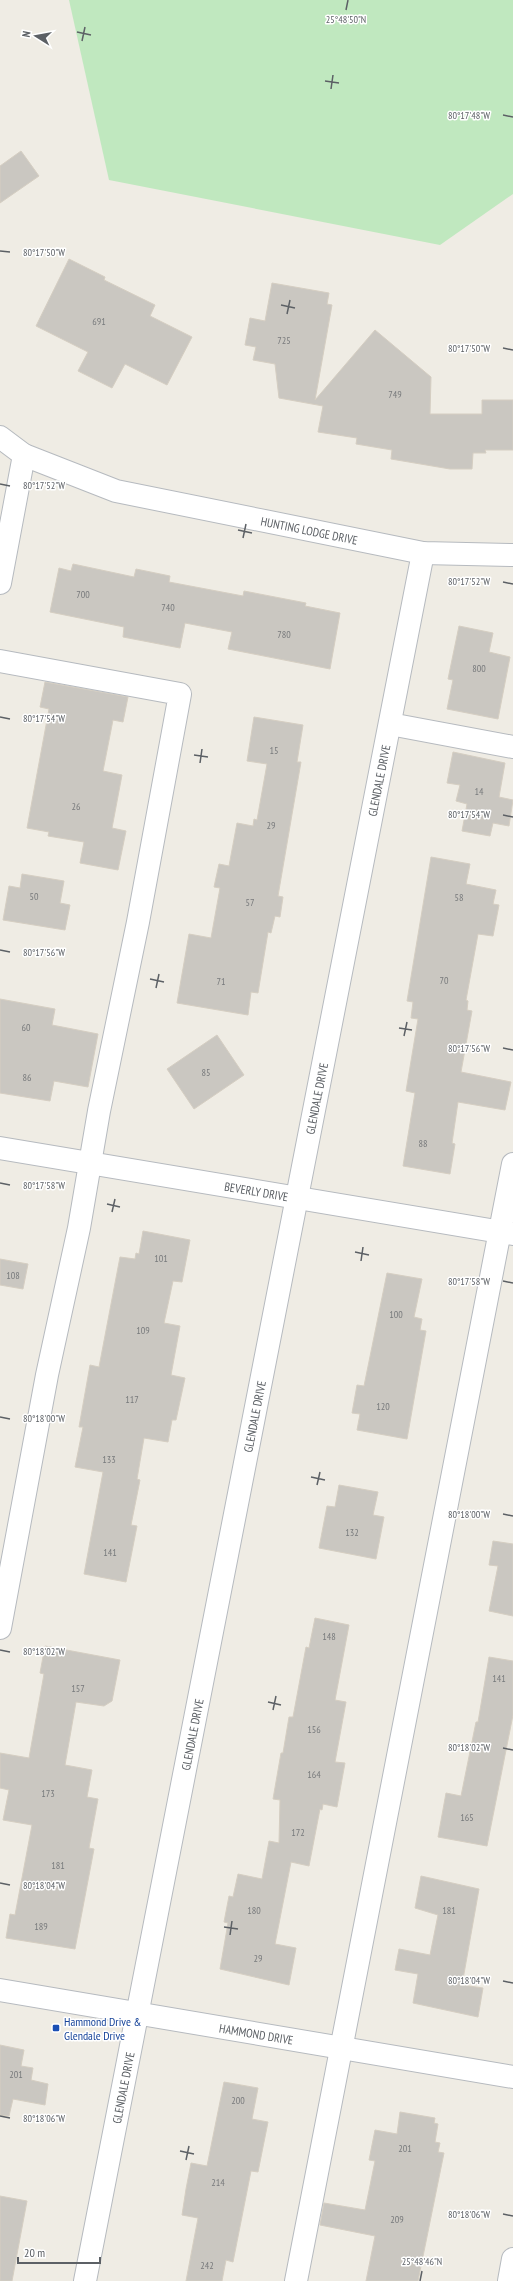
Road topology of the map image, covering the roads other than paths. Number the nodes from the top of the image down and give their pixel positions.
1 (0, 437) edge
2 (24, 455) junction
3 (423, 553) junction
4 (513, 555) edge
5 (0, 583) edge
6 (0, 661) edge
7 (390, 724) junction
8 (513, 747) edge
9 (0, 1148) edge
10 (90, 1163) junction
11 (513, 1164) edge
12 (298, 1198) junction
13 (507, 1233) edge
14 (0, 1628) edge
15 (0, 1990) edge
16 (138, 2013) junction
17 (340, 2048) junction
18 (513, 2077) edge
19 (513, 2259) edge
20 (85, 2281) edge
21 (296, 2281) edge
22 (509, 2281) edge

1 - 2 street, HUNTING LODGE DRIVE
2 - 3 street, HUNTING LODGE DRIVE
2 - 5 street
3 - 4 street, HUNTING LODGE DRIVE
3 - 7 street, GLENDALE DRIVE
6 - 10 street
7 - 8 street
7 - 12 street, GLENDALE DRIVE
9 - 10 street, BEVERLY DRIVE
10 - 12 street, BEVERLY DRIVE
10 - 14 street
11 - 13 street
12 - 13 street, BEVERLY DRIVE
12 - 16 street, GLENDALE DRIVE
13 - 17 street
15 - 16 street, HAMMOND DRIVE
16 - 17 street, HAMMOND DRIVE
16 - 20 street, GLENDALE DRIVE
17 - 18 street, HAMMOND DRIVE
17 - 21 street
19 - 22 street

